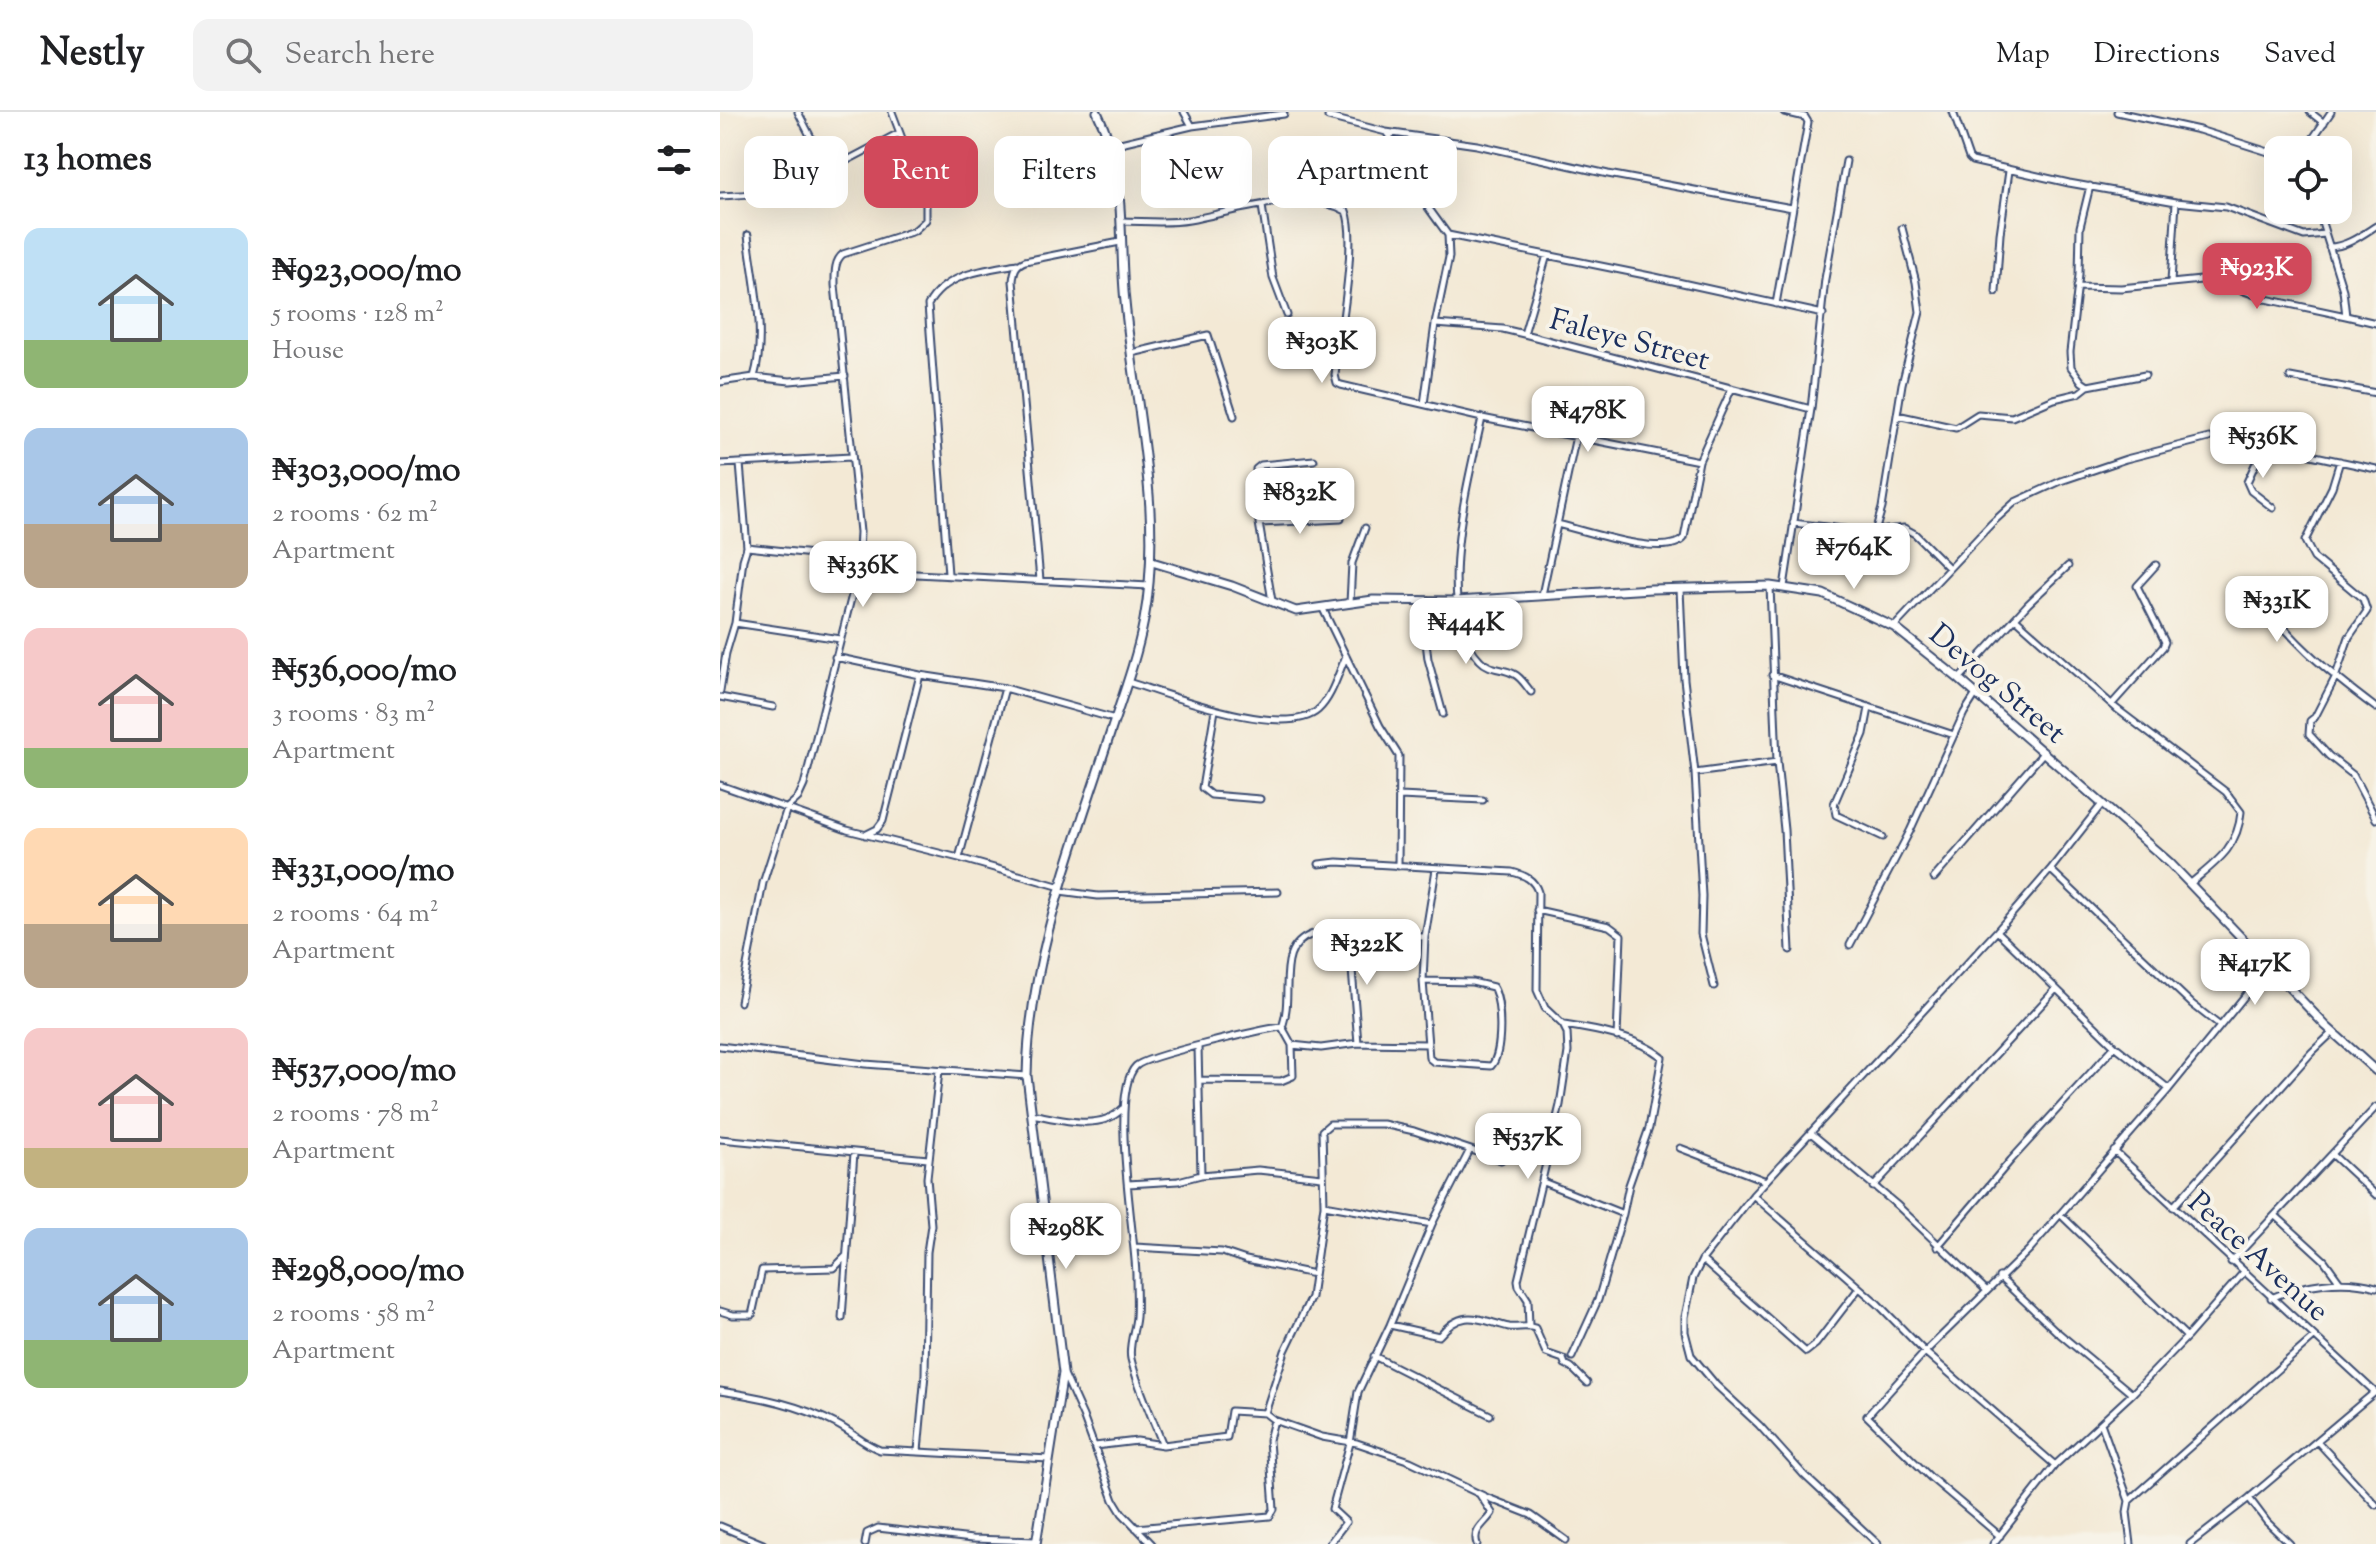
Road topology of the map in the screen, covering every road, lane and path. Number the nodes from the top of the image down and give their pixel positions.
1 (798, 112) edge
2 (892, 112) edge
3 (1097, 112) edge
4 (1184, 112) edge
5 (1784, 112) edge
6 (1953, 112) edge
7 (2117, 112) edge
8 (2310, 112) edge
9 (2331, 112) edge
10 (1284, 114) edge
11 (1328, 117) dead end
12 (2324, 123) junction
13 (1192, 126) junction
14 (1386, 132) junction
15 (899, 133) junction
16 (810, 136) edge
17 (1108, 136) edge
18 (2315, 136) edge
19 (1125, 142) edge
20 (2264, 151) edge
21 (848, 158) edge
22 (1846, 161) dead end
23 (2009, 171) junction
24 (2090, 186) junction
25 (744, 194) edge
26 (720, 196) edge
27 (2176, 202) junction
28 (1262, 206) junction
29 (1121, 208) edge
30 (1792, 208) junction
31 (1121, 221) junction
32 (2322, 224) edge
33 (2376, 226) edge
34 (1902, 228) dead end
35 (2325, 234) junction
36 (748, 235) dead end
37 (1448, 235) junction
38 (1120, 242) junction
39 (2332, 249) junction
40 (1547, 255) junction
41 (1018, 264) junction
42 (2171, 282) junction
43 (2077, 287) junction
44 (1996, 292) dead end
45 (1776, 304) junction
46 (1823, 314) junction
47 (1287, 315) dead end
48 (2346, 316) junction
49 (2376, 323) edge
50 (1435, 324) junction
51 (1524, 334) junction
52 (1132, 353) junction
53 (2145, 375) dead end
54 (845, 376) junction
55 (754, 377) junction
56 (2290, 377) dead end
57 (720, 382) edge
58 (2088, 386) junction
59 (1732, 388) junction
60 (2376, 393) edge
61 (1424, 404) junction
62 (1811, 409) junction
63 (1897, 415) junction
64 (1234, 416) dead end
65 (1482, 418) junction
66 (1576, 436) junction
67 (2209, 438) dead end
68 (851, 457) junction
69 (1314, 460) dead end
70 (1699, 461) junction
71 (2340, 461) junction
72 (720, 464) edge
73 (740, 464) junction
74 (2376, 469) edge
75 (2273, 508) dead end
76 (1341, 519) dead end
77 (1259, 523) junction
78 (1793, 523) junction
79 (1557, 524) junction
80 (1365, 528) dead end
81 (1875, 532) junction
82 (747, 547) junction
83 (860, 559) junction
84 (1152, 562) junction
85 (2156, 565) dead end
86 (2068, 566) dead end
87 (1949, 568) junction
88 (858, 571) junction
89 (948, 574) junction
90 (1040, 580) junction
91 (2251, 583) dead end
92 (1149, 586) junction
93 (1770, 586) junction
94 (1784, 587) junction
95 (1680, 589) junction
96 (1542, 595) junction
97 (1421, 600) junction
98 (1272, 601) junction
99 (1456, 601) junction
100 (1350, 604) junction
101 (1323, 609) junction
102 (2015, 618) junction
103 (735, 623) junction
104 (1894, 627) junction
105 (840, 639) junction
106 (1346, 656) junction
107 (835, 657) junction
108 (920, 675) junction
109 (1772, 675) junction
110 (2335, 678) junction
111 (1959, 679) junction
112 (1127, 682) junction
113 (1005, 688) junction
114 (1531, 692) dead end
115 (720, 694) edge
116 (1976, 694) junction
117 (2112, 704) junction
118 (773, 707) dead end
119 (1869, 708) junction
120 (2376, 708) edge
121 (1215, 710) junction
122 (1443, 714) dead end
123 (1115, 719) junction
124 (1954, 735) junction
125 (2044, 752) junction
126 (1777, 762) junction
127 (1695, 773) junction
128 (720, 785) edge
129 (1400, 796) junction
130 (1260, 799) dead end
131 (1483, 800) dead end
132 (2102, 804) junction
133 (787, 808) junction
134 (2376, 819) edge
135 (865, 835) junction
136 (1883, 837) dead end
137 (959, 858) junction
138 (1319, 864) dead end
139 (1398, 866) junction
140 (1436, 869) junction
141 (2050, 870) junction
142 (1934, 878) dead end
143 (2191, 883) junction
144 (1060, 889) junction
145 (1278, 892) dead end
146 (1537, 910) junction
147 (1997, 931) junction
148 (1349, 933) junction
149 (1425, 937) junction
150 (1850, 945) dead end
151 (1790, 950) dead end
152 (2273, 971) junction
153 (1423, 981) junction
154 (1714, 986) dead end
155 (2056, 989) junction
156 (740, 1002) dead end
157 (1563, 1025) junction
158 (2220, 1026) junction
159 (1282, 1027) junction
160 (2333, 1032) junction
161 (1617, 1038) junction
162 (1358, 1043) junction
163 (1428, 1044) junction
164 (1292, 1045) junction
165 (720, 1046) edge
166 (2115, 1046) junction
167 (1198, 1047) junction
168 (939, 1071) junction
169 (2376, 1071) edge
170 (1027, 1076) junction
171 (1199, 1080) junction
172 (2169, 1089) junction
173 (2376, 1107) edge
174 (1122, 1108) junction
175 (1031, 1114) junction
176 (1811, 1133) junction
177 (720, 1139) edge
178 (1680, 1148) dead end
179 (1470, 1150) junction
180 (2114, 1151) junction
181 (854, 1153) junction
182 (2333, 1155) junction
183 (928, 1159) junction
184 (1501, 1160) dead end
185 (1201, 1175) junction
186 (1322, 1177) junction
187 (1766, 1181) junction
188 (1543, 1182) junction
189 (1128, 1184) junction
190 (1873, 1187) junction
191 (1753, 1195) junction
192 (2376, 1195) edge
193 (1324, 1205) junction
194 (2173, 1207) junction
195 (1623, 1214) junction
196 (2060, 1214) junction
197 (2275, 1215) junction
198 (1432, 1224) junction
199 (1135, 1247) junction
200 (1937, 1247) junction
201 (846, 1256) junction
202 (1702, 1260) junction
203 (2231, 1262) junction
204 (2243, 1273) junction
205 (1314, 1274) junction
206 (1999, 1277) junction
207 (2340, 1282) junction
208 (2376, 1287) edge
209 (1859, 1288) junction
210 (1986, 1290) junction
211 (2271, 1298) junction
212 (720, 1311) edge
213 (842, 1318) dead end
214 (1390, 1325) junction
215 (1529, 1326) junction
216 (2187, 1337) junction
217 (2314, 1337) junction
218 (1925, 1352) junction
219 (1374, 1356) junction
220 (1572, 1357) dead end
221 (1063, 1373) junction
222 (1587, 1383) dead end
223 (720, 1391) edge
224 (2375, 1393) edge
225 (2132, 1394) junction
226 (1265, 1413) junction
227 (1490, 1415) dead end
228 (1274, 1420) junction
229 (2101, 1423) junction
230 (2317, 1441) junction
231 (1350, 1443) junction
232 (1163, 1445) junction
233 (1095, 1446) junction
234 (918, 1451) junction
235 (1049, 1459) junction
236 (2055, 1465) junction
237 (1480, 1494) junction
238 (2249, 1498) junction
239 (2129, 1501) junction
240 (2376, 1505) edge
241 (720, 1526) edge
242 (1136, 1528) junction
243 (2000, 1536) junction
244 (1566, 1540) dead end
245 (954, 1541) edge
246 (1037, 1542) edge
247 (763, 1544) edge
248 (865, 1544) edge
249 (1152, 1544) edge
250 (1329, 1544) edge
251 (1477, 1544) edge
252 (1878, 1544) edge
253 (1993, 1544) edge
254 (2131, 1544) edge
255 (2190, 1544) edge
256 (2290, 1544) edge

1 - 16 street
2 - 15 street
3 - 17 street
4 - 13 street
5 - 30 street
6 - 23 street
7 - 20 street
8 - 12 street
9 - 12 street
10 - 13 street
11 - 14 street
12 - 18 street
13 - 19 street
14 - 30 street
14 - 37 street
15 - 21 street
15 - 54 street
22 - 46 street
23 - 24 street
23 - 44 street
24 - 27 street
24 - 43 street
25 - 26 street
27 - 35 street
27 - 42 street
28 - 31 street
28 - 47 street
28 - 61 street
29 - 31 street
30 - 45 street
31 - 38 street
32 - 35 street
33 - 39 street
34 - 63 street
35 - 39 street
36 - 55 street
37 - 40 street
37 - 50 street
38 - 41 street
38 - 52 street
39 - 48 street
40 - 45 street
40 - 51 street
41 - 89 street
41 - 90 street
42 - 43 street
42 - 48 street
43 - 58 street
45 - 46 street
46 - 62 street
48 - 49 street
50 - 51 street, Faleye Street
50 - 61 street
51 - 59 street, Faleye Street
52 - 64 street
52 - 84 street
53 - 58 street
54 - 55 street
54 - 68 street
55 - 57 street
56 - 60 street
58 - 63 street
59 - 62 street, Faleye Street
59 - 70 street
61 - 65 street
62 - 78 street
63 - 81 street
65 - 66 street
65 - 99 street
66 - 70 street
66 - 79 street
67 - 87 street
68 - 73 street
68 - 83 street
69 - 77 street
70 - 79 street
71 - 74 street
71 - 75 street
71 - 110 street
72 - 73 street
73 - 82 street
76 - 77 street
77 - 98 street
78 - 81 street
78 - 94 street
79 - 96 street
80 - 100 street
81 - 87 street
82 - 83 street
82 - 103 street
83 - 88 street
84 - 92 street
84 - 98 street, Devog Street
85 - 117 street
86 - 102 street
87 - 104 street
88 - 89 street
88 - 105 street
89 - 90 street
90 - 92 street
91 - 110 street
92 - 112 street
93 - 94 street, Devog Street
93 - 95 street, Devog Street
93 - 109 street
94 - 104 street, Devog Street
95 - 96 street, Devog Street
95 - 127 street
96 - 99 street, Devog Street
97 - 99 street, Devog Street
97 - 100 street, Devog Street
97 - 122 street
98 - 101 street, Devog Street
99 - 114 street
100 - 101 street, Devog Street
101 - 106 street
102 - 111 street
102 - 117 street
103 - 105 street
103 - 115 street
104 - 111 street, Devog Street
105 - 107 street
106 - 121 street
106 - 129 street
107 - 108 street
107 - 133 street
108 - 113 street
108 - 135 street
109 - 119 street
109 - 126 street
110 - 120 street
110 - 134 street
111 - 116 street, Devog Street
112 - 121 street
112 - 123 street
113 - 123 street
113 - 137 street
115 - 118 street
116 - 124 street
116 - 125 street, Devog Street
117 - 143 street
119 - 124 street
119 - 136 street
121 - 130 street
123 - 144 street
124 - 150 street
125 - 132 street, Devog Street
125 - 142 street
126 - 127 street
126 - 151 street
127 - 154 street
128 - 133 street
129 - 131 street
129 - 139 street
132 - 141 street
132 - 143 street, Devog Street
133 - 135 street
133 - 156 street
135 - 137 street
137 - 144 street
138 - 139 street
139 - 140 street
140 - 146 street
140 - 149 street
141 - 147 street
141 - 158 street
143 - 152 street, Devog Street
144 - 145 street
144 - 170 street
146 - 157 street
146 - 161 street
147 - 155 street
147 - 176 street
148 - 149 street
148 - 159 street
148 - 162 street
149 - 153 street
152 - 158 street
152 - 160 street, Devog Street
153 - 163 street
153 - 163 street
155 - 166 street
155 - 190 street
157 - 161 street
157 - 188 street
158 - 172 street
159 - 164 street
159 - 167 street
160 - 169 street, Devog Street
160 - 194 street
161 - 195 street
162 - 163 street
162 - 164 street
164 - 171 street
165 - 168 street
166 - 172 street
166 - 200 street
167 - 171 street
167 - 174 street
168 - 170 street
168 - 183 street
170 - 175 street
171 - 185 street
172 - 180 street
173 - 182 street
174 - 175 street
174 - 189 street
175 - 221 street
176 - 187 street
176 - 190 street
177 - 181 street
178 - 187 street
179 - 184 street
179 - 186 street
179 - 198 street
180 - 194 street, Peace Avenue
180 - 196 street
181 - 183 street
181 - 201 street
182 - 192 street
182 - 197 street
183 - 234 street
185 - 186 street
185 - 189 street
186 - 193 street
187 - 191 street
188 - 195 street
188 - 215 street
189 - 199 street
190 - 200 street
191 - 202 street
191 - 209 street
193 - 198 street
193 - 205 street
194 - 203 street, Peace Avenue
195 - 220 street
196 - 206 street
196 - 216 street
197 - 203 street
197 - 207 street
198 - 214 street
199 - 205 street
199 - 232 street
200 - 210 street
201 - 212 street
201 - 213 street
202 - 209 street
202 - 252 street
203 - 204 street, Peace Avenue
204 - 211 street, Peace Avenue
204 - 216 street
205 - 226 street
206 - 210 street
206 - 225 street
207 - 208 street
207 - 211 street
209 - 218 street
210 - 218 street
211 - 217 street, Peace Avenue
214 - 215 street
214 - 219 street
215 - 222 street
216 - 225 street
217 - 224 street, Peace Avenue
217 - 239 street
218 - 236 street
218 - 243 street
219 - 227 street
219 - 231 street
221 - 233 street
221 - 235 street
223 - 234 street
224 - 230 street
225 - 229 street
226 - 228 street
226 - 232 street
228 - 231 street
228 - 242 street
229 - 236 street
229 - 239 street
230 - 238 street
230 - 240 street
231 - 237 street
231 - 250 street
232 - 233 street
233 - 242 street
234 - 235 street
235 - 246 street
236 - 243 street
237 - 244 street
237 - 251 street
238 - 255 street
238 - 256 street
239 - 254 street
241 - 247 street
242 - 249 street
243 - 253 street
245 - 246 street
245 - 248 street

